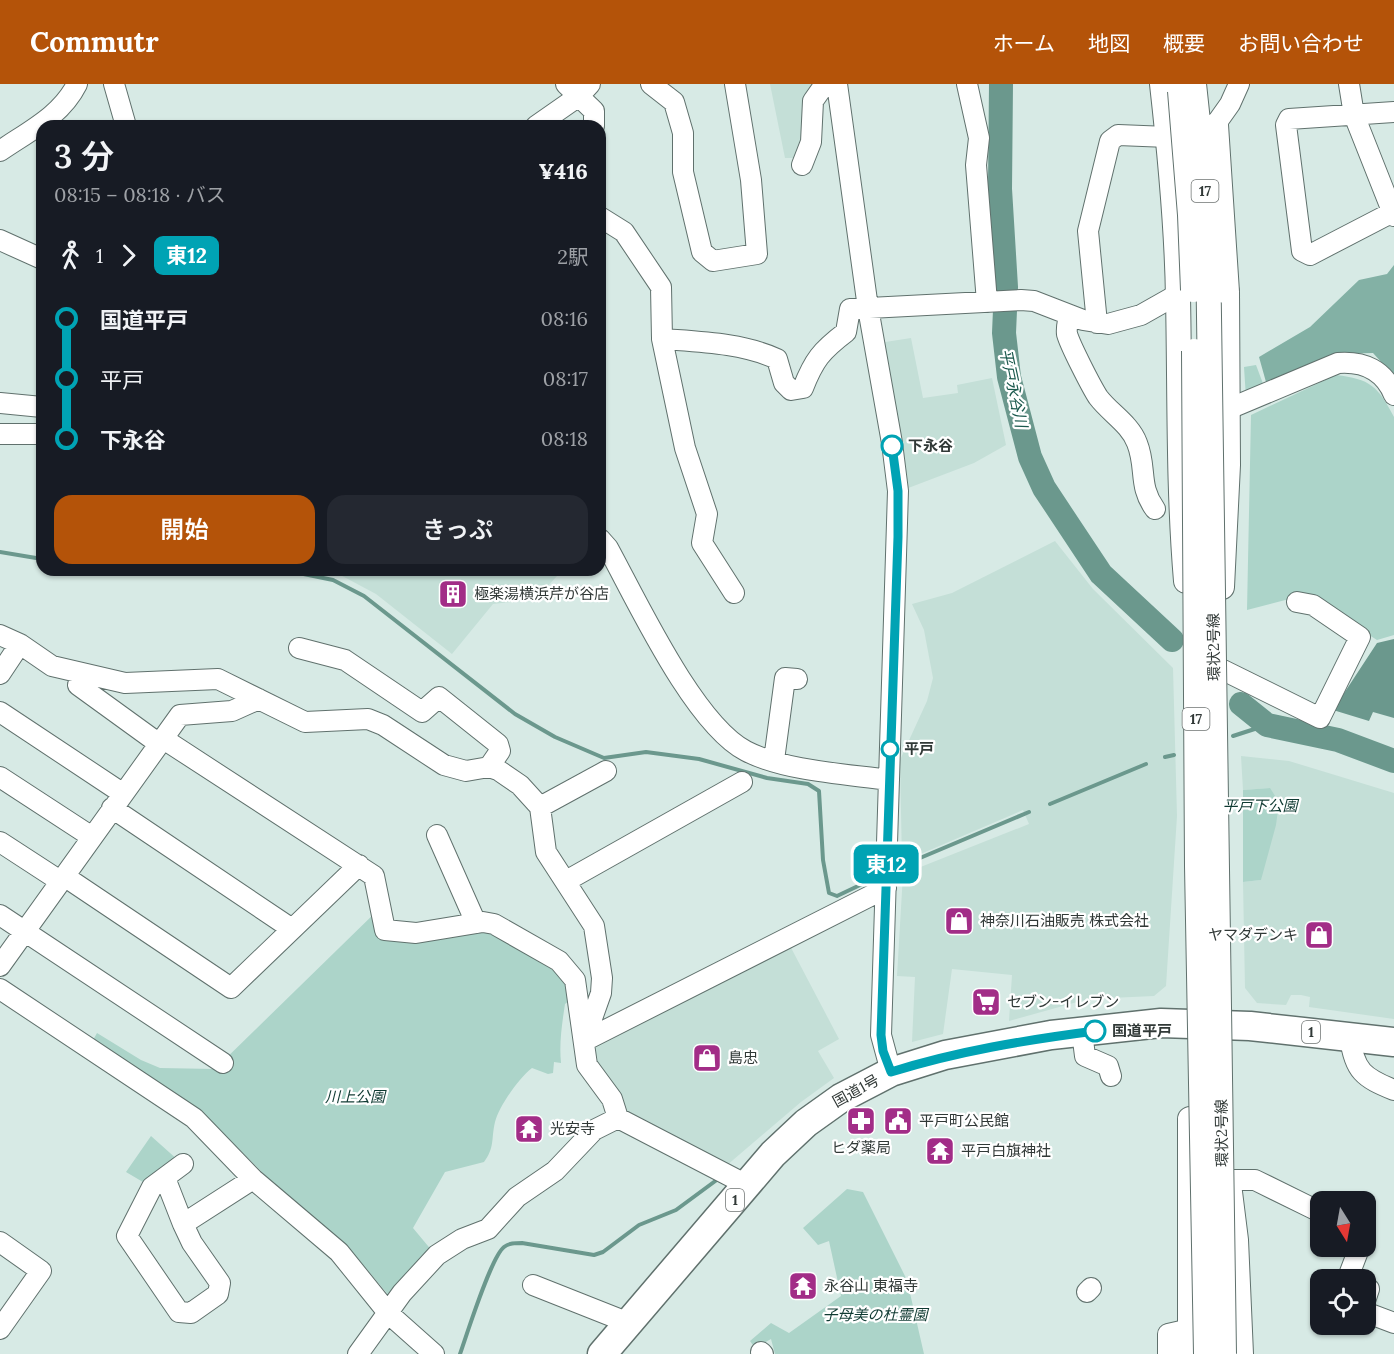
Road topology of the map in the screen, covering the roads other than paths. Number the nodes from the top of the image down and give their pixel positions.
1 (78, 84) edge
2 (114, 84) edge
3 (134, 84) edge
4 (651, 84) edge
5 (735, 84) edge
6 (825, 84) edge
7 (838, 84) edge
8 (967, 84) edge
9 (1162, 84) edge
10 (1179, 84) edge
11 (1194, 84) edge
12 (1211, 84) edge
13 (1239, 84) edge
14 (1349, 84) edge
15 (578, 88) edge
16 (121, 104) junction
17 (1394, 112) edge
18 (1354, 115) junction
19 (46, 120) edge
20 (125, 120) edge
21 (543, 120) edge
22 (594, 120) edge
23 (36, 127) edge
24 (1168, 137) junction
25 (0, 151) edge
26 (802, 165) dead end
27 (1385, 173) edge
28 (1393, 214) edge
29 (606, 221) edge
30 (0, 240) edge
31 (36, 256) edge
32 (1178, 296) junction
33 (991, 302) junction
34 (868, 308) junction
35 (1069, 315) junction
36 (1097, 323) junction
37 (662, 339) junction
38 (1394, 395) edge
39 (0, 403) edge
40 (36, 406) edge
41 (1226, 410) junction
42 (0, 434) edge
43 (36, 434) edge
44 (1155, 509) dead end
45 (606, 546) edge
46 (734, 593) dead end
47 (1298, 602) dead end
48 (0, 635) edge
49 (20, 644) junction
50 (299, 648) dead end
51 (52, 666) junction
52 (1223, 670) junction
53 (0, 674) edge
54 (797, 679) dead end
55 (259, 699) junction
56 (0, 712) edge
57 (160, 740) junction
58 (774, 760) junction
59 (489, 767) junction
60 (606, 771) dead end
61 (0, 777) edge
62 (889, 780) junction
63 (742, 782) dead end
64 (117, 801) junction
65 (540, 807) junction
66 (437, 834) dead end
67 (92, 837) junction
68 (0, 842) edge
69 (359, 865) junction
70 (62, 879) junction
71 (566, 881) junction
72 (886, 888) junction
73 (0, 915) edge
74 (476, 923) junction
75 (292, 929) junction
76 (25, 932) junction
77 (0, 966) edge
78 (0, 989) edge
79 (1191, 1024) junction
80 (1227, 1025) junction
81 (1082, 1032) junction
82 (1350, 1036) junction
83 (584, 1041) junction
84 (1394, 1042) edge
85 (223, 1063) dead end
86 (891, 1072) junction
87 (1111, 1076) dead end
88 (1394, 1090) edge
89 (618, 1118) junction
90 (183, 1164) dead end
91 (165, 1178) junction
92 (253, 1179) junction
93 (1228, 1180) junction
94 (747, 1185) junction
95 (1310, 1207) edge
96 (183, 1224) junction
97 (0, 1242) edge
98 (533, 1285) dead end
99 (389, 1314) junction
100 (1376, 1316) edge
101 (2, 1321) edge
102 (629, 1323) junction
103 (1394, 1323) edge
104 (1190, 1329) junction
105 (358, 1354) edge
106 (434, 1354) edge
107 (602, 1354) edge
108 (1168, 1354) edge
109 (1190, 1354) edge
110 (1206, 1354) edge
111 (1224, 1354) edge
112 (1241, 1354) edge

1 - 19 street
2 - 16 street
3 - 16 street
4 - 5 street
6 - 26 street
7 - 34 street
8 - 33 street
9 - 24 main road
10 - 110 main road, 環状2号線 / 17, bridge
11 - 111 main road, 環状2号線 / 17, bridge
12 - 41 main road, bridge
13 - 32 street
14 - 18 street
15 - 21 street
15 - 22 street
16 - 20 street
17 - 18 street
18 - 27 street
18 - 28 street
23 - 25 street
24 - 32 main road
24 - 36 street
27 - 28 street
29 - 37 street
30 - 31 street
32 - 36 street
32 - 79 main road
33 - 34 street
33 - 35 street
34 - 37 street
34 - 62 street
35 - 36 street
35 - 44 street
37 - 46 street
38 - 41 street
39 - 40 street
41 - 52 main road
42 - 43 street
45 - 58 street
47 - 52 street
48 - 49 street
49 - 51 street
49 - 53 street
50 - 59 street
51 - 55 street
51 - 57 street
52 - 80 main road
54 - 58 street
55 - 57 street
55 - 59 street
56 - 64 street
57 - 64 street
57 - 69 street
58 - 62 street
59 - 65 street
60 - 65 street
61 - 67 street
62 - 72 street
63 - 71 street
64 - 67 street
64 - 75 street
65 - 71 street
66 - 74 street
67 - 70 street
68 - 70 street
69 - 74 street
69 - 75 street
70 - 75 street
70 - 76 street
71 - 83 street
72 - 83 street
72 - 86 street
73 - 76 street
74 - 83 street
76 - 77 street
76 - 85 street
78 - 92 street
79 - 80 highway, 国道1号 / 1
79 - 81 highway, 国道1号 / 1
79 - 104 main road
80 - 82 highway, 国道1号 / 1
80 - 93 main road
81 - 86 highway, 国道1号 / 1
81 - 87 street
82 - 84 highway, 国道1号 / 1
82 - 88 street
83 - 89 street
86 - 94 highway, 国道1号 / 1
89 - 94 street
89 - 99 street
90 - 91 street
91 - 96 street
91 - 96 street
92 - 96 street
92 - 99 street
93 - 95 street
93 - 112 main road
94 - 102 highway, 国道1号 / 1
97 - 101 street
98 - 102 street
99 - 105 street
99 - 106 street
100 - 103 street
102 - 107 highway, 国道1号 / 1
104 - 108 street
104 - 109 main road

